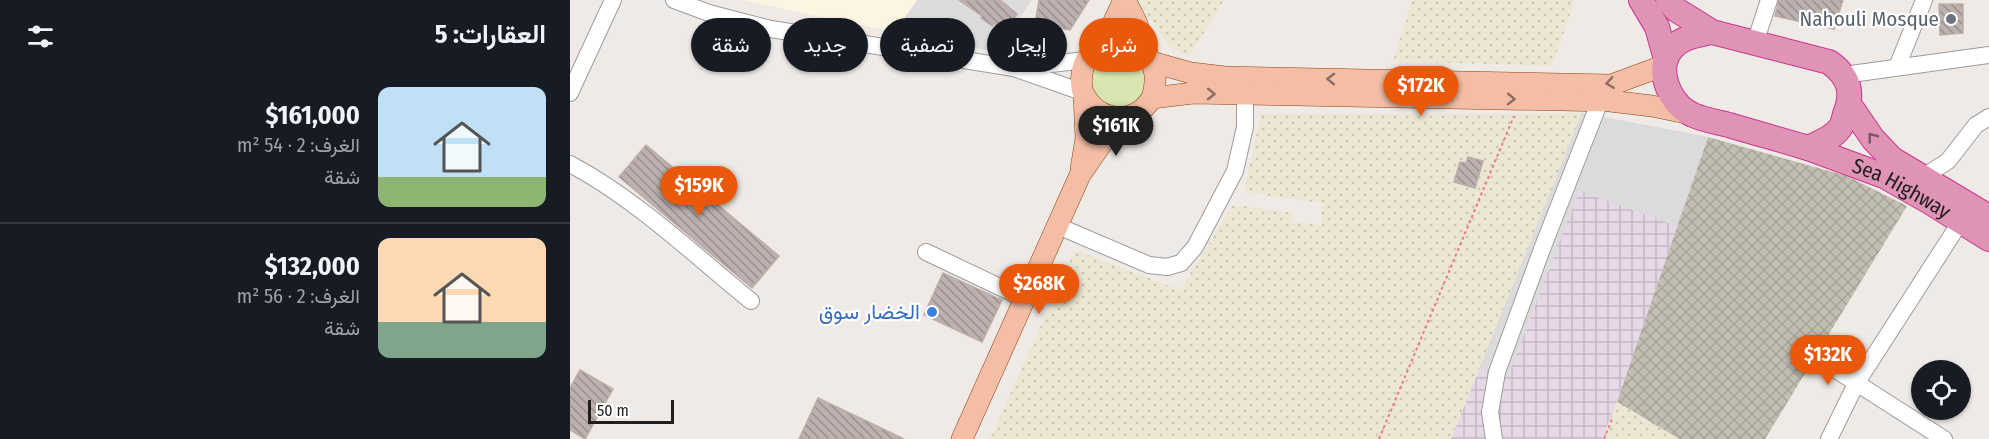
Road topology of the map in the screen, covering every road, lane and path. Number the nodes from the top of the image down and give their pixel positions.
1 (614, 0) edge
2 (674, 0) edge
3 (1125, 0) edge
4 (1641, 0) edge
5 (1769, 0) edge
6 (1924, 0) edge
7 (1675, 3) edge
8 (1116, 18) edge
9 (1134, 18) edge
10 (1712, 32) junction
11 (1755, 43) junction
12 (1989, 55) edge
13 (1158, 62) edge
14 (1665, 62) junction
15 (987, 64) edge
16 (1897, 67) junction
17 (1025, 72) edge
18 (1082, 72) edge
19 (1154, 72) edge
20 (1844, 75) junction
21 (570, 93) edge
22 (1083, 94) junction
23 (1245, 94) junction
24 (1152, 98) junction
25 (1521, 99) junction
26 (1600, 100) junction
27 (1849, 105) junction
28 (1691, 114) junction
29 (1989, 117) edge
30 (1125, 118) junction
31 (1808, 148) junction
32 (1948, 160) junction
33 (570, 164) edge
34 (1080, 175) junction
35 (1923, 177) junction
36 (1944, 190) junction
37 (1989, 217) edge
38 (1961, 221) junction
39 (1058, 225) junction
40 (1989, 239) edge
41 (926, 252) dead end
42 (1025, 299) junction
43 (751, 301) dead end
44 (1818, 359) dead end
45 (1856, 384) junction
46 (1612, 419) dead end
47 (962, 439) edge
48 (1379, 439) edge
49 (1494, 439) edge
50 (1604, 439) edge
51 (1829, 439) edge
52 (1944, 439) edge

1 - 21 street
2 - 15 street
3 - 8 main road
3 - 9 main road
4 - 14 highway
5 - 11 street
6 - 16 street
7 - 10 highway
10 - 11 highway
10 - 14 highway
11 - 20 highway
12 - 16 street
14 -> 13 main road
14 - 28 highway
16 - 20 street
17 - 22 street
18 - 22 main road
19 - 24 main road
20 - 27 highway
22 - 30 main road
22 - 34 main road
24 -> 23 main road
23 -> 25 main road
23 - 39 street
24 - 30 main road
25 - 26 main road
25 - 48 path
26 - 28 main road
26 - 49 street
27 - 31 highway
35 -> 27 highway, Sea Highway
28 - 31 highway, Sea Highway
29 - 32 street
30 - 34 main road
31 - 38 highway, Sea Highway
32 - 35 street
32 - 36 street
33 - 43 street
34 - 39 main road
35 - 36 highway, Sea Highway
36 - 37 highway, Sea Highway
38 - 40 highway, Sea Highway
38 - 45 street
39 - 42 main road
41 - 42 street
42 - 47 main road
44 - 45 street
45 - 51 street
45 - 52 street
46 - 50 path

